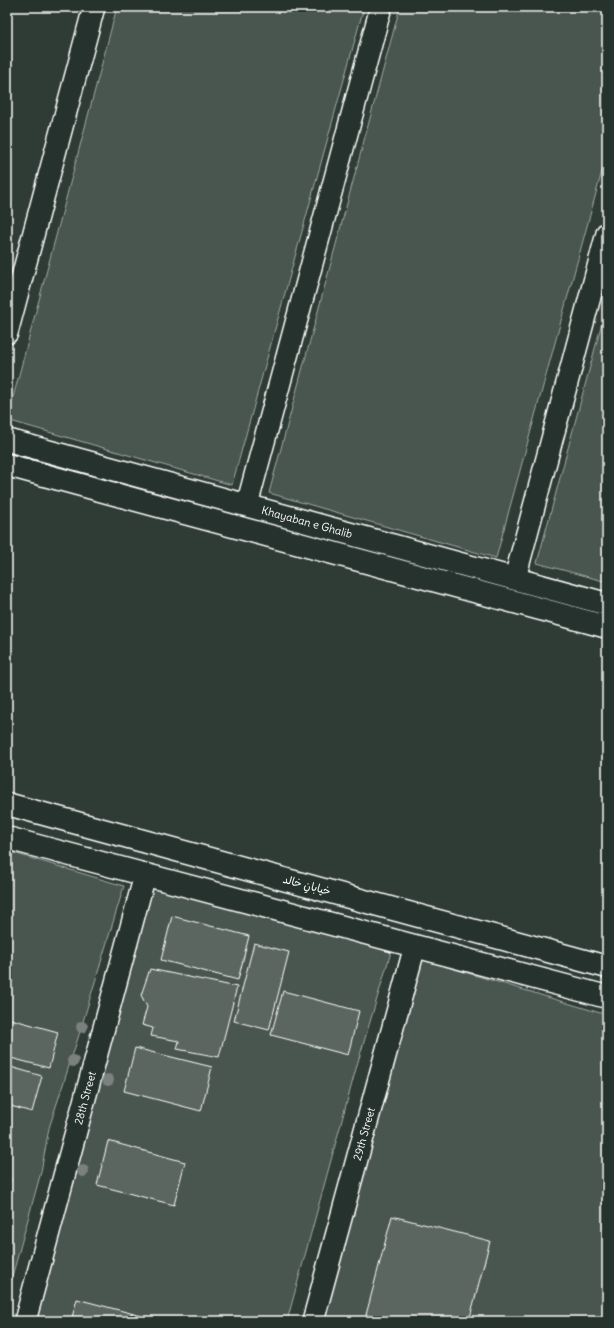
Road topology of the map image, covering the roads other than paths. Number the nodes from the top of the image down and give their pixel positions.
1 (94, 7) edge
2 (381, 7) edge
3 (607, 233) edge
4 (7, 333) edge
5 (7, 440) edge
6 (7, 465) edge
7 (247, 505) junction
8 (515, 578) junction
9 (607, 604) edge
10 (607, 627) edge
11 (7, 804) edge
12 (7, 838) edge
13 (146, 875) junction
14 (415, 946) junction
15 (607, 967) edge
16 (607, 998) edge
17 (25, 1321) edge
18 (313, 1321) edge

1 - 4 street
2 - 7 street
3 - 8 street
5 - 7 street, Khayaban e Ghalib
6 - 10 street
7 - 8 street, Khayaban e Ghalib
8 - 9 street, Khayaban e Ghalib
11 - 15 street, خیابانِ خالد
12 - 13 street
13 - 14 street
13 - 17 street, 28th Street
14 - 16 street
14 - 18 street, 29th Street

